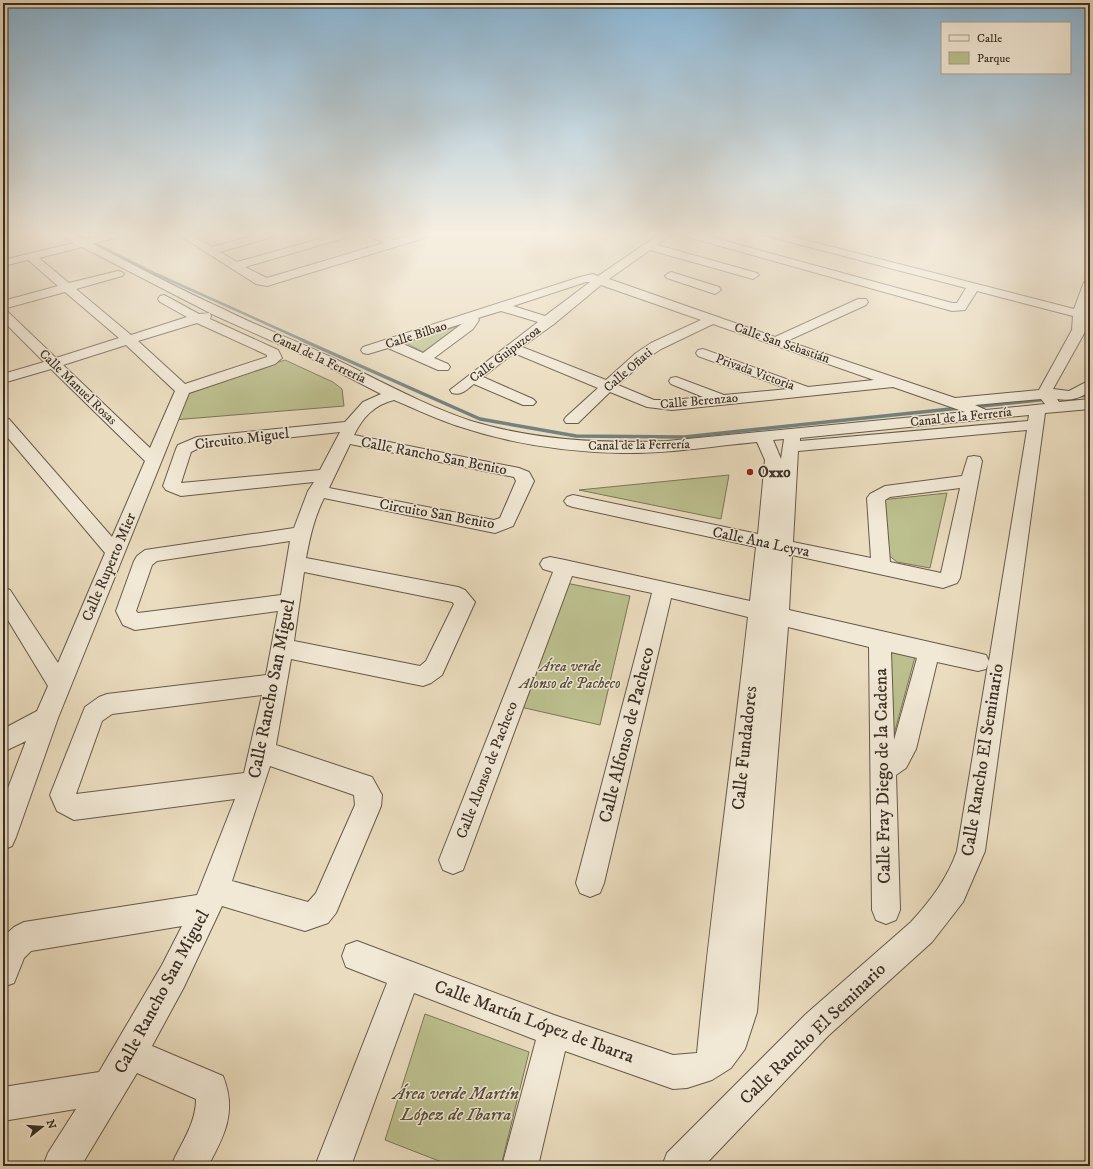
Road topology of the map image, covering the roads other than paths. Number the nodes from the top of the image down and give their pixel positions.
1 (973, 287) edge
2 (68, 288) joint
3 (174, 288) edge
4 (559, 288) edge
5 (591, 288) edge
6 (622, 288) edge
7 (708, 288) edge
8 (887, 288) edge
9 (975, 288) edge
10 (1088, 288) edge
11 (715, 290) dead end
12 (152, 292) dead end
13 (862, 302) dead end
14 (3, 305) edge
15 (502, 307) junction
16 (218, 312) junction
17 (3, 314) edge
18 (1079, 314) junction
19 (473, 316) junction
20 (198, 318) junction
21 (712, 319) junction
22 (549, 321) junction
23 (129, 340) junction
24 (776, 341) junction
25 (389, 343) junction
26 (513, 348) junction
27 (368, 350) dead end
28 (703, 353) dead end
29 (423, 359) junction
30 (53, 363) junction
31 (442, 367) dead end
32 (357, 375) junction
33 (474, 378) junction
34 (3, 379) edge
35 (676, 381) dead end
36 (896, 383) junction
37 (1090, 384) edge
38 (609, 387) junction
39 (183, 390) junction
40 (457, 390) dead end
41 (807, 391) junction
42 (395, 394) junction
43 (722, 400) junction
44 (528, 402) dead end
45 (952, 402) junction
46 (1090, 404) edge
47 (1046, 406) junction
48 (989, 415) junction
49 (572, 420) dead end
50 (3, 422) edge
51 (350, 428) junction
52 (763, 436) junction
53 (792, 440) junction
54 (153, 460) junction
55 (974, 461) dead end
56 (523, 476) joint
57 (970, 481) junction
58 (321, 483) junction
59 (573, 501) dead end
60 (302, 534) junction
61 (775, 545) junction
62 (115, 552) junction
63 (296, 563) junction
64 (882, 568) junction
65 (663, 588) junction
66 (3, 594) edge
67 (289, 602) junction
68 (768, 614) junction
69 (880, 641) junction
70 (282, 648) junction
71 (929, 652) junction
72 (978, 662) dead end
73 (276, 684) junction
74 (60, 686) junction
75 (46, 718) junction
76 (3, 741) edge
77 (755, 751) junction
78 (262, 752) junction
79 (884, 769) junction
80 (253, 784) junction
81 (3, 837) edge
82 (453, 860) dead end
83 (590, 883) dead end
84 (211, 899) junction
85 (886, 910) dead end
86 (357, 956) dead end
87 (3, 972) edge
88 (405, 975) junction
89 (554, 1031) junction
90 (130, 1053) junction
91 (712, 1062) junction
92 (110, 1087) junction
93 (3, 1104) edge
94 (61, 1166) edge
95 (189, 1166) edge
96 (333, 1166) edge
97 (520, 1166) edge
98 (680, 1166) edge

1 - 8 street
2 - 14 street
2 - 23 street
3 - 16 street, Canal de la Ferrería
4 - 15 street, Calle Bilbao
5 - 22 street, Calle Guipuzcoa
6 - 21 street, Calle San Sebastián
7 - 11 street
9 - 18 street
10 - 18 street, Calle Rancho El Seminario
12 - 20 street
13 - 24 street
15 - 19 street, Calle Bilbao
15 - 22 street
16 - 20 street
16 - 32 street, Canal de la Ferrería
17 - 30 street, Calle Manuel Rosas
18 - 47 street, Calle Rancho El Seminario
19 - 25 street, Calle Bilbao
19 - 29 street
20 - 23 street
20 - 39 street
21 - 24 street, Calle San Sebastián
21 - 38 street, Calle Oñati
22 - 26 street, Calle Guipuzcoa
23 - 30 street
23 - 39 street
24 - 36 street, Calle San Sebastián
25 - 27 street, Calle Bilbao
25 - 29 street
26 - 33 street, Calle Guipuzcoa
26 - 38 street, Calle Berenzao
28 - 41 street, Privada Victoria
29 - 31 street
30 - 34 street
30 - 54 street, Calle Manuel Rosas
32 - 42 street, Canal de la Ferrería
32 - 51 street, Calle Rancho San Miguel
33 - 40 street, Calle Guipuzcoa
33 - 44 street
35 - 43 street
36 - 41 street, Calle Berenzao
36 - 45 street, Calle San Sebastián
37 - 47 street
38 - 43 street, Calle Berenzao
38 - 49 street, Calle Oñati
39 - 54 street, Calle Ruperto Mier
41 - 43 street, Calle Berenzao
42 - 51 street, Calle Rancho San Miguel
42 - 52 street, Canal de la Ferrería
45 - 47 street
45 - 48 street, Calle San Sebastián
46 - 47 street, Canal de la Ferrería
47 - 48 street, Canal de la Ferrería
47 - 53 street
47 - 98 street, Calle Rancho El Seminario
48 - 53 street, Canal de la Ferrería
50 - 62 street
51 - 56 street, Calle Rancho San Benito
51 - 58 street, Calle Rancho San Miguel
51 - 58 street, Circuito Miguel
52 - 53 street, Canal de la Ferrería
52 - 61 street, Calle Fundadores
53 - 61 street, Calle Fundadores
54 - 62 street, Calle Ruperto Mier
55 - 57 street
56 - 58 street, Circuito San Benito
57 - 64 street
57 - 64 street, Calle Ana Leyva
58 - 60 street, Calle Rancho San Miguel
59 - 61 street, Calle Ana Leyva
60 - 63 street, Calle Rancho San Miguel
60 - 67 street
61 - 64 street, Calle Ana Leyva
61 - 68 street, Calle Fundadores
62 - 74 street, Calle Ruperto Mier
63 - 67 street, Calle Rancho San Miguel
63 - 70 street
65 - 68 street
65 - 82 street, Calle Alonso de Pacheco
65 - 83 street, Calle Alfonso de Pacheco
66 - 74 street
67 - 70 street, Calle Rancho San Miguel
68 - 69 street
68 - 77 street, Calle Fundadores
69 - 71 street
69 - 79 street, Calle Fray Diego de la Cadena
70 - 73 street, Calle Rancho San Miguel
71 - 72 street
71 - 79 street
73 - 78 street, Calle Rancho San Miguel
73 - 80 street
74 - 75 street, Calle Ruperto Mier
75 - 76 street
75 - 81 street, Calle Ruperto Mier
77 - 91 street, Calle Fundadores
77 - 91 street, Calle Fundadores
78 - 80 street, Calle Rancho San Miguel
78 - 84 street
79 - 85 street, Calle Fray Diego de la Cadena
80 - 84 street, Calle Rancho San Miguel
84 - 87 street
84 - 90 street, Calle Rancho San Miguel
86 - 88 street, Calle Martín López de Ibarra
88 - 89 street, Calle Martín López de Ibarra
88 - 96 street
89 - 91 street, Calle Martín López de Ibarra
89 - 97 street
90 - 92 street, Calle Rancho San Miguel
90 - 95 street
92 - 93 street
92 - 94 street, Calle Rancho San Miguel

